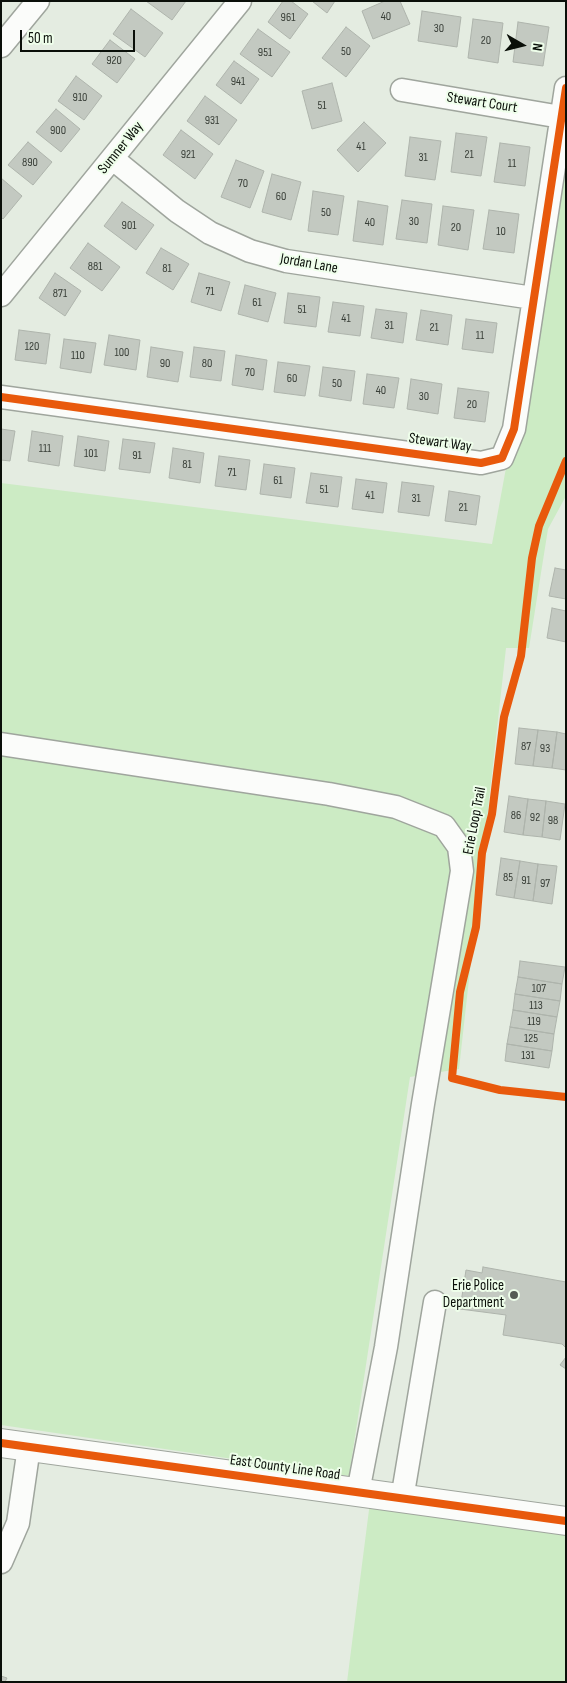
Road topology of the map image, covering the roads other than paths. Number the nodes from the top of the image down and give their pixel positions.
1 (38, 1) edge
2 (240, 1) edge
3 (1, 46) edge
4 (566, 88) edge
5 (402, 90) dead end
6 (561, 116) junction
7 (113, 159) junction
8 (1, 294) edge
9 (533, 298) junction
10 (1, 397) edge
11 (1, 744) edge
12 (435, 1302) dead end
13 (1, 1443) edge
14 (29, 1447) junction
15 (358, 1492) junction
16 (402, 1499) junction
17 (566, 1521) edge
18 (1, 1562) edge

1 - 3 street
2 - 7 street, Sumner Way
4 - 6 street, Stewart Way
5 - 6 street, Stewart Court
6 - 9 street, Stewart Way
7 - 8 street, Sumner Way
7 - 9 street, Jordan Lane
9 - 10 street, Stewart Way
11 - 15 street
12 - 16 street
13 - 14 main road, East County Line Road
14 - 15 main road, East County Line Road
14 - 18 street
15 - 16 main road, East County Line Road
16 - 17 main road, East County Line Road

